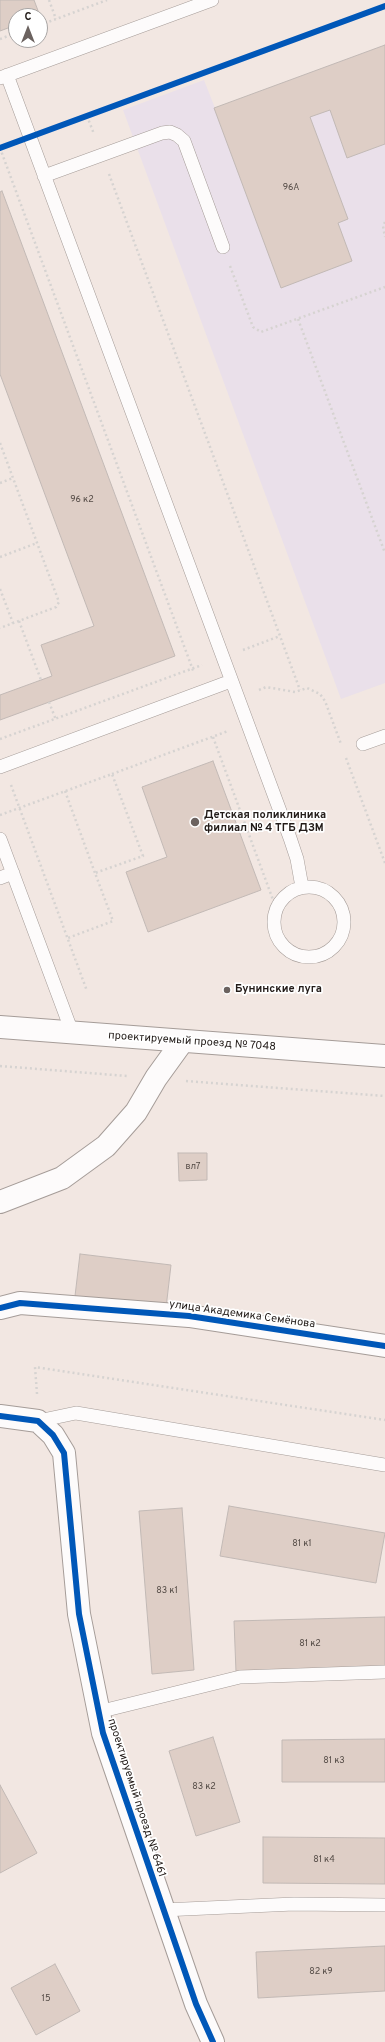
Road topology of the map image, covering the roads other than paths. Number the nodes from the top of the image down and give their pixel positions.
1 (212, 0) edge
2 (4, 77) edge
3 (44, 176) junction
4 (223, 247) road end
5 (231, 682) junction
6 (385, 736) edge
7 (363, 744) dead end
8 (2, 766) edge
9 (0, 839) edge
10 (13, 873) junction
11 (0, 878) edge
12 (302, 887) junction
13 (0, 1027) edge
14 (72, 1032) junction
15 (182, 1042) junction
16 (385, 1056) edge
17 (0, 1202) edge
18 (0, 1308) edge
19 (385, 1346) edge
20 (0, 1416) edge
21 (46, 1428) junction
22 (385, 1465) edge
23 (385, 1672) edge
24 (98, 1712) junction
25 (385, 1905) edge
26 (163, 1910) junction
27 (213, 2042) edge

1 - 2 lane
2 - 3 lane
3 - 4 lane
3 - 5 lane
5 - 8 lane
5 - 12 lane
6 - 7 lane
9 - 10 lane
10 - 11 lane
10 - 14 lane
12 - 12 lane
13 - 14 street, проектируемый проезд № 7048
14 - 15 street, проектируемый проезд № 7048
15 - 16 street, проектируемый проезд № 7048
15 - 17 street
18 - 19 street, улица Академика Семёнова
20 - 21 street
21 - 22 lane
21 - 24 street, проектируемый проезд № 6461
23 - 24 lane
24 - 26 street, проектируемый проезд № 6461
25 - 26 lane
26 - 27 street, проектируемый проезд № 6461

